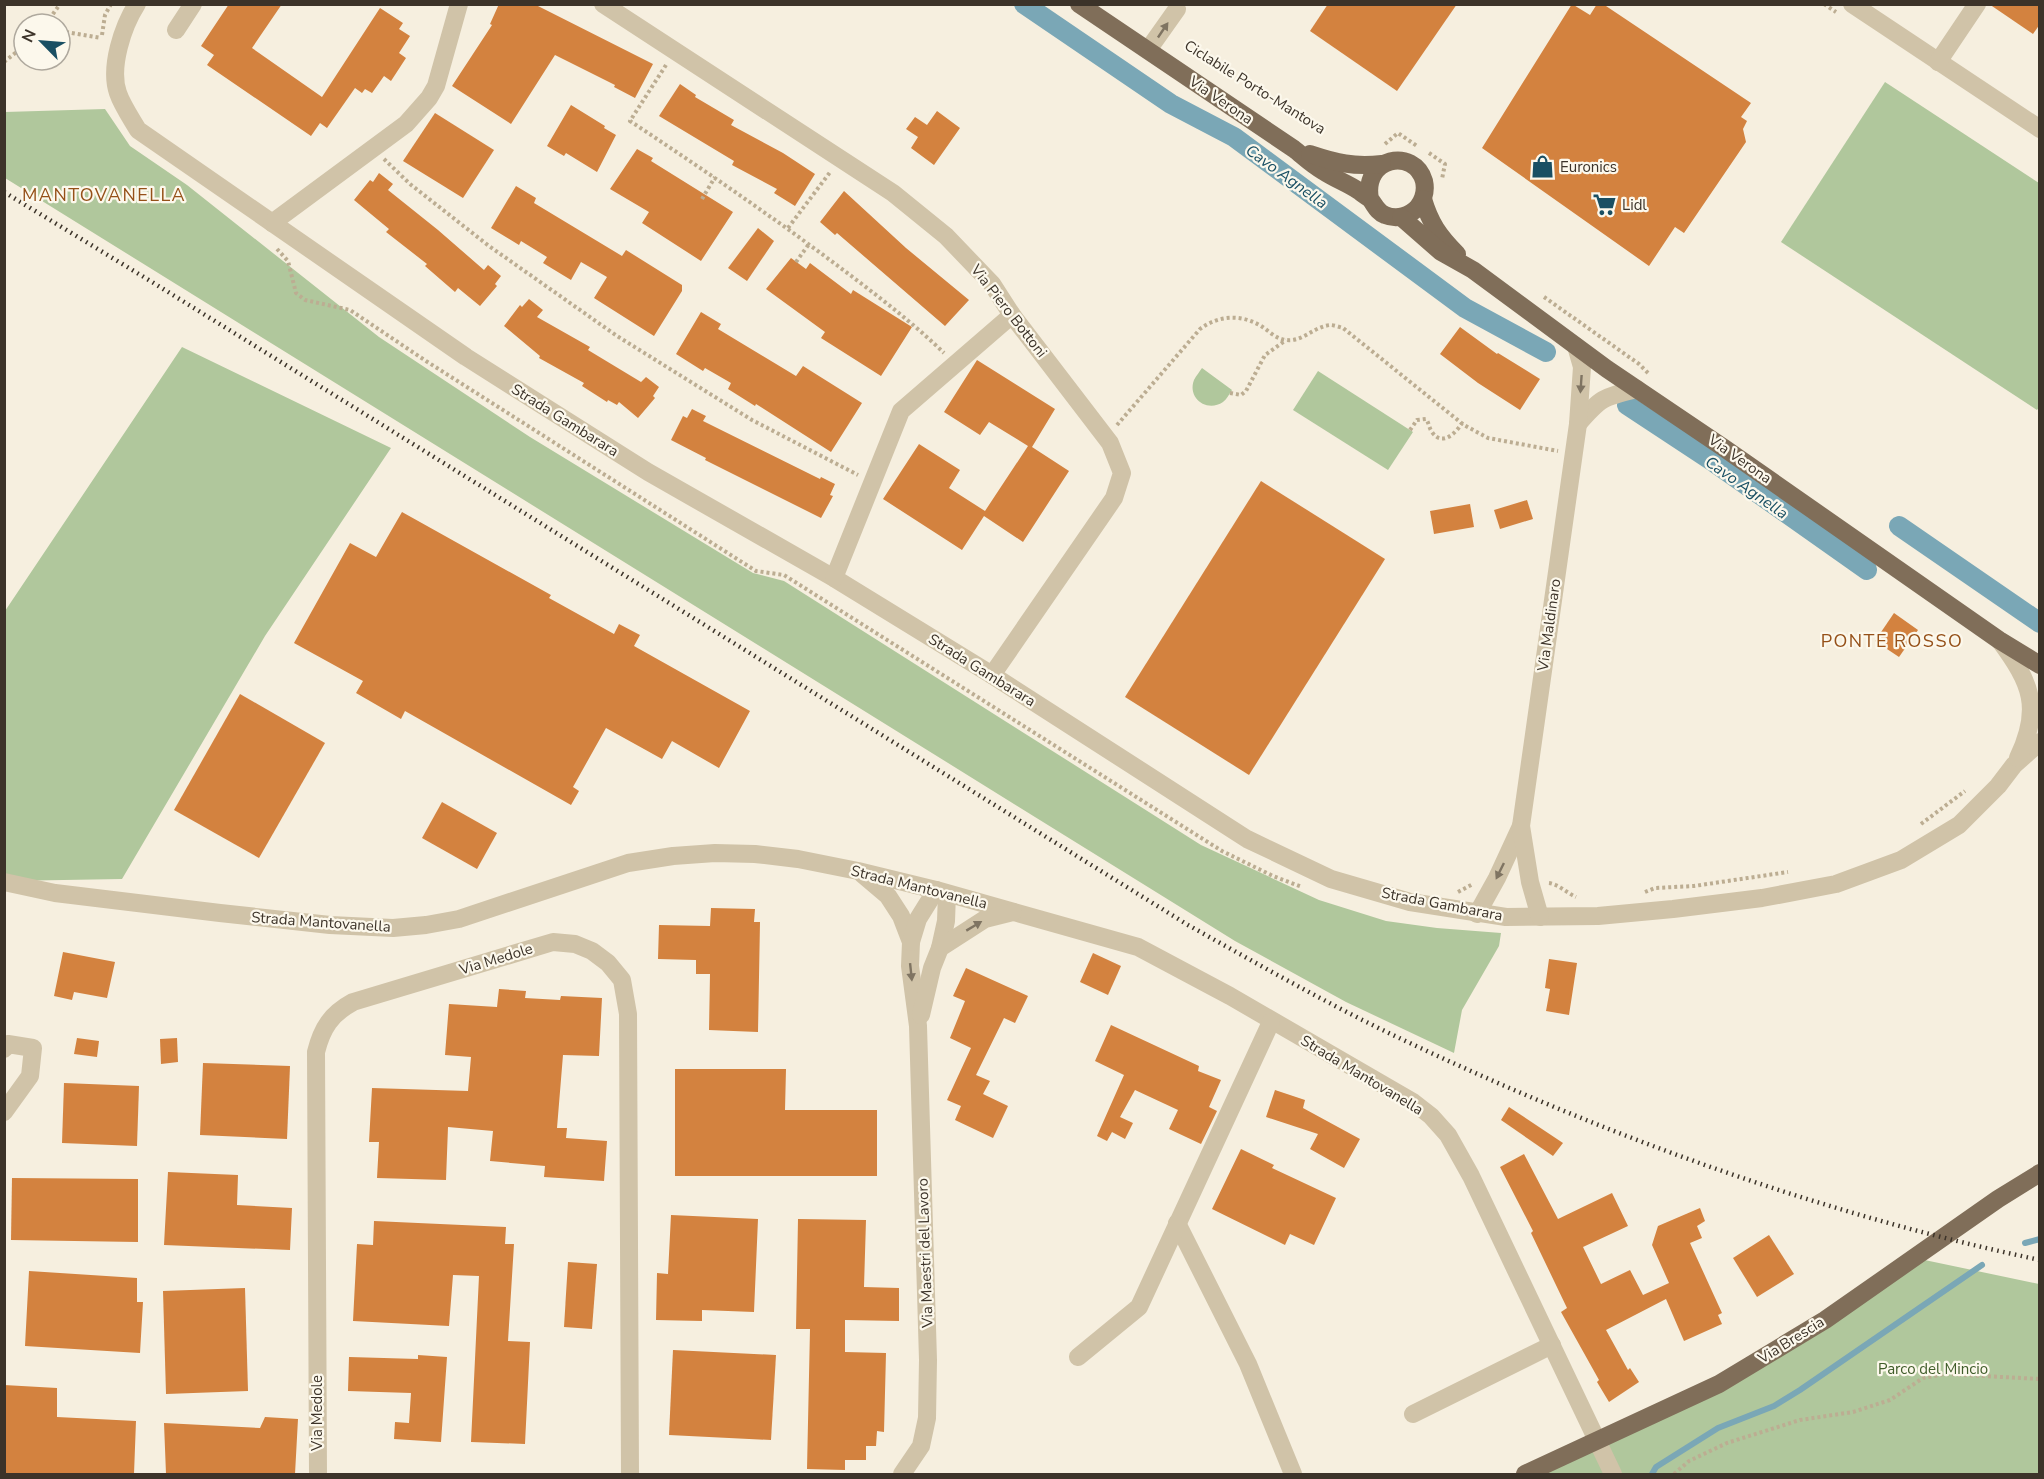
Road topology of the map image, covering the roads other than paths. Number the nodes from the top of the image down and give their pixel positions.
1 (137, 4) edge
2 (193, 4) edge
3 (459, 4) edge
4 (603, 4) edge
5 (1079, 4) edge
6 (1852, 4) edge
7 (1977, 4) edge
8 (1175, 6) edge
9 (176, 30) dead end
10 (1148, 50) junction
11 (1938, 62) junction
12 (2040, 129) edge
13 (1294, 149) junction
14 (1382, 164) junction
15 (1370, 199) junction
16 (1423, 199) junction
17 (1401, 217) junction
18 (272, 223) junction
19 (1473, 270) junction
20 (1012, 315) junction
21 (1576, 346) junction
22 (1637, 389) junction
23 (1578, 424) junction
24 (834, 578) junction
25 (1999, 640) junction
26 (2040, 665) edge
27 (992, 675) junction
28 (2040, 725) edge
29 (2031, 744) edge
30 (1521, 826) junction
31 (858, 871) junction
32 (4, 882) edge
33 (941, 892) junction
34 (1015, 912) junction
35 (1477, 914) junction
36 (1540, 917) junction
37 (911, 942) junction
38 (940, 948) junction
39 (1271, 1022) junction
40 (918, 1026) junction
41 (4, 1049) edge
42 (4, 1112) edge
43 (2040, 1173) edge
44 (1177, 1223) junction
45 (1552, 1345) junction
46 (1078, 1357) dead end
47 (1413, 1413) dead end
48 (1596, 1442) junction
49 (318, 1474) edge
50 (630, 1474) edge
51 (902, 1474) edge
52 (1293, 1474) edge
53 (1525, 1474) edge
54 (1613, 1474) edge

1 - 18 street, Strada Gambarara
2 - 9 street
3 - 18 street
4 - 20 street, Via Piero Bottoni
5 - 10 main road, Via Verona
6 - 11 street
7 - 11 street
10 -> 8 street
10 - 13 main road, Via Verona
11 - 12 street
13 - 14 main road, Via Verona
13 - 15 main road, Via Verona
14 - 15 main road
14 - 16 main road, Via Verona
15 - 17 main road, Via Verona
16 - 17 main road
16 - 19 main road, Via Verona
17 - 19 main road, Via Verona
18 - 24 street, Strada Gambarara
19 - 21 main road, Via Verona
20 - 24 street
20 - 27 street, Via Piero Bottoni
21 - 22 main road, Via Verona
21 -> 23 street, Via Maldinaro
22 - 23 street
22 - 25 main road, Via Verona
23 - 30 street, Via Maldinaro
24 - 27 street, Strada Gambarara
25 - 26 main road, Via Verona
25 - 29 street
27 - 35 street, Strada Gambarara
28 - 29 street, Strada Gambarara
29 - 36 street, Strada Gambarara
30 -> 35 street, Via Maldinaro
30 - 36 street, Via Maldinaro
31 - 32 street, Strada Mantovanella
31 - 33 street, Strada Mantovanella
31 - 37 street
33 - 34 street, Strada Mantovanella
33 - 37 street
33 - 38 street
38 -> 34 street
34 - 39 street, Strada Mantovanella
35 - 36 street, Strada Gambarara
37 -> 40 street
38 - 40 street
39 - 44 street
39 - 45 street, Strada Mantovanella
40 - 51 street, Via Maestri del Lavoro
41 - 42 street
43 - 48 main road, Via Brescia
44 - 46 street
44 - 52 street
45 - 47 street
45 - 48 street, Strada Mantovanella
48 - 53 main road, Via Brescia
48 - 54 street, Strada Mantovanella
49 - 50 street, Via Medole

